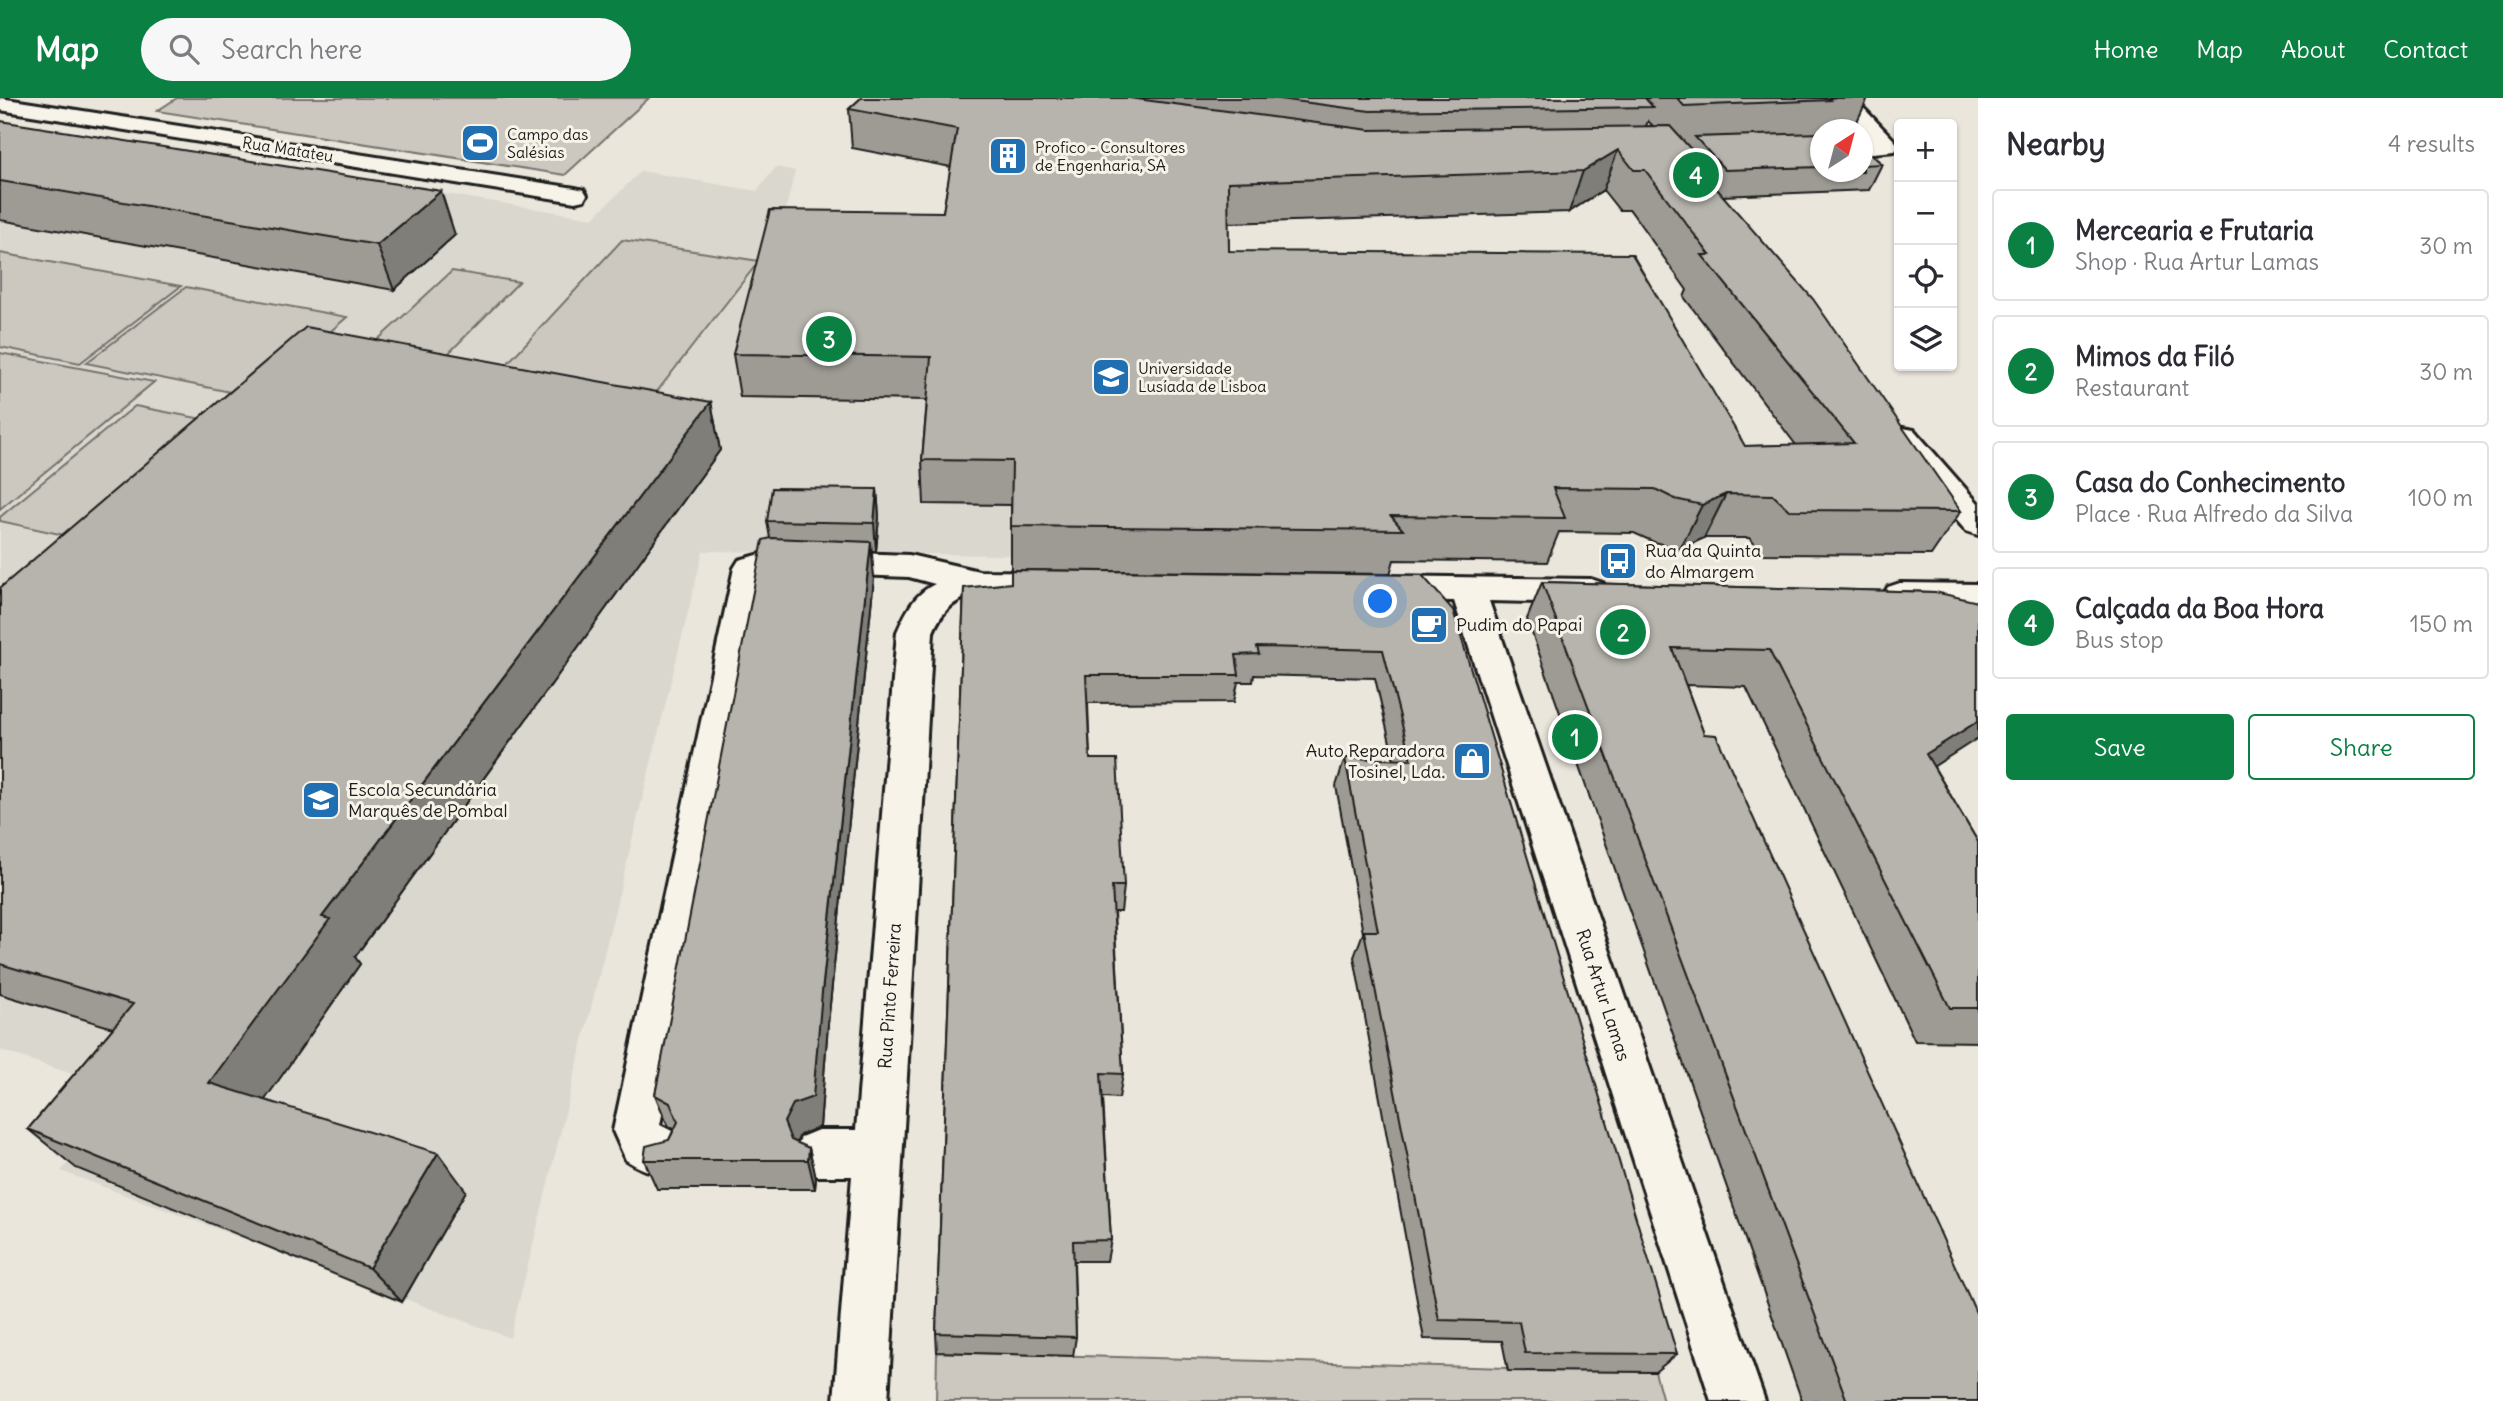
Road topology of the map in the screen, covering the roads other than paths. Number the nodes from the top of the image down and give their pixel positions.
1 (1842, 98) edge
2 (0, 103) edge
3 (1862, 119) edge
4 (1873, 131) edge
5 (1873, 147) edge
6 (575, 195) dead end
7 (1887, 418) edge
8 (1978, 524) edge
9 (981, 583) junction
10 (1093, 584) edge
11 (1357, 588) edge
12 (1468, 589) junction
13 (1617, 591) edge
14 (1867, 594) edge
15 (1978, 596) edge
16 (663, 1151) edge
17 (818, 1153) dead end
18 (879, 1153) junction
19 (862, 1401) edge
20 (1738, 1401) edge

1 - 3 street
2 - 6 street, Rua Matateu
4 - 5 street
7 - 8 street
9 - 10 street
9 - 16 street
9 - 18 street, Rua Pinto Ferreira
11 - 12 street
12 - 13 street
12 - 20 street, Rua Artur Lamas
14 - 15 street
17 - 18 street
18 - 19 street, Rua Pinto Ferreira

